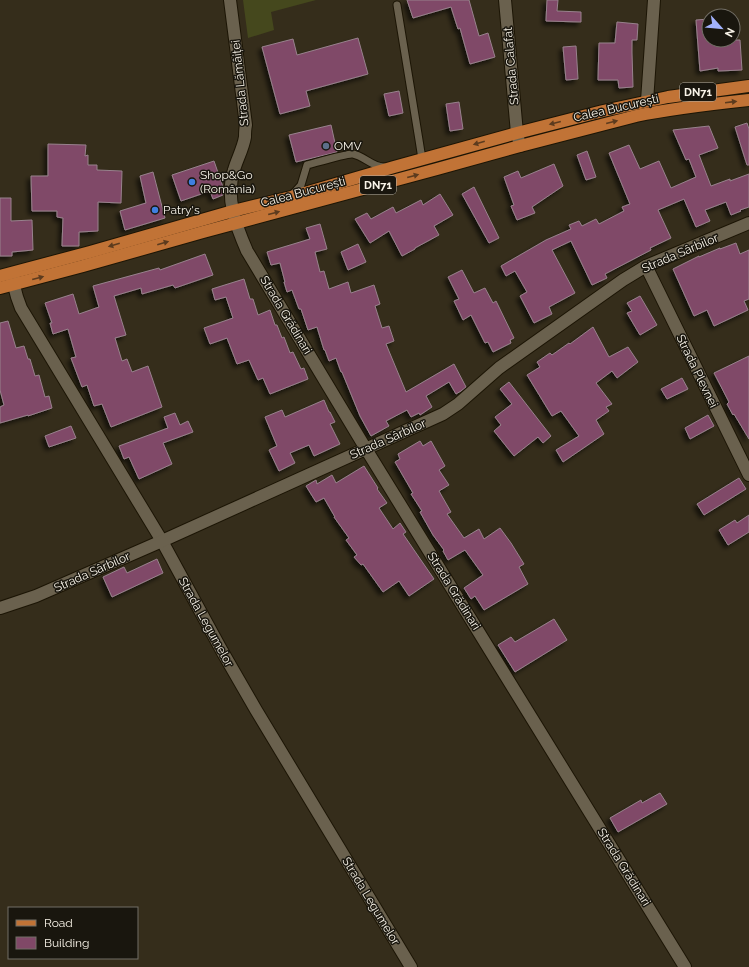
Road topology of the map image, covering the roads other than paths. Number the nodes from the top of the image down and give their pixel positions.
1 (230, 0) edge
2 (505, 0) edge
3 (654, 0) edge
4 (397, 5) dead end
5 (749, 86) edge
6 (647, 100) junction
7 (749, 100) edge
8 (650, 113) junction
9 (517, 133) junction
10 (520, 146) junction
11 (422, 159) junction
12 (394, 167) junction
13 (291, 196) junction
14 (234, 217) junction
15 (749, 224) edge
16 (646, 266) junction
17 (8, 278) edge
18 (0, 288) edge
19 (366, 449) junction
20 (749, 475) edge
21 (162, 541) junction
22 (0, 608) edge
23 (411, 967) edge
24 (685, 967) edge

1 - 14 street, Strada Lămâiței
2 - 9 street, Strada Calafat
3 - 6 street
4 - 11 lane
5 - 6 main road, Calea București / DN71
6 - 8 main road
6 -> 9 main road, Calea București / DN71
8 -> 7 main road, Calea București / DN71
10 -> 8 main road, Calea București / DN71
9 - 10 street, Strada Calafat
9 -> 11 main road, Calea București / DN71
14 -> 10 main road, Calea București / DN71
11 - 12 main road, Calea București / DN71
12 - 13 main road, Calea București / DN71
12 - 13 lane
13 - 14 main road, Calea București / DN71
14 - 17 main road, Calea București / DN71
14 - 19 street, Strada Grădinari
15 - 16 street, Strada Sârbilor
16 - 19 street, Strada Sârbilor
16 - 20 street, Strada Plevnei
17 - 18 main road, Calea București / DN71
17 - 21 street, Strada Legumelor
19 - 21 street, Strada Sârbilor
19 - 24 street, Strada Grădinari
21 - 22 street, Strada Sârbilor
21 - 23 street, Strada Legumelor

